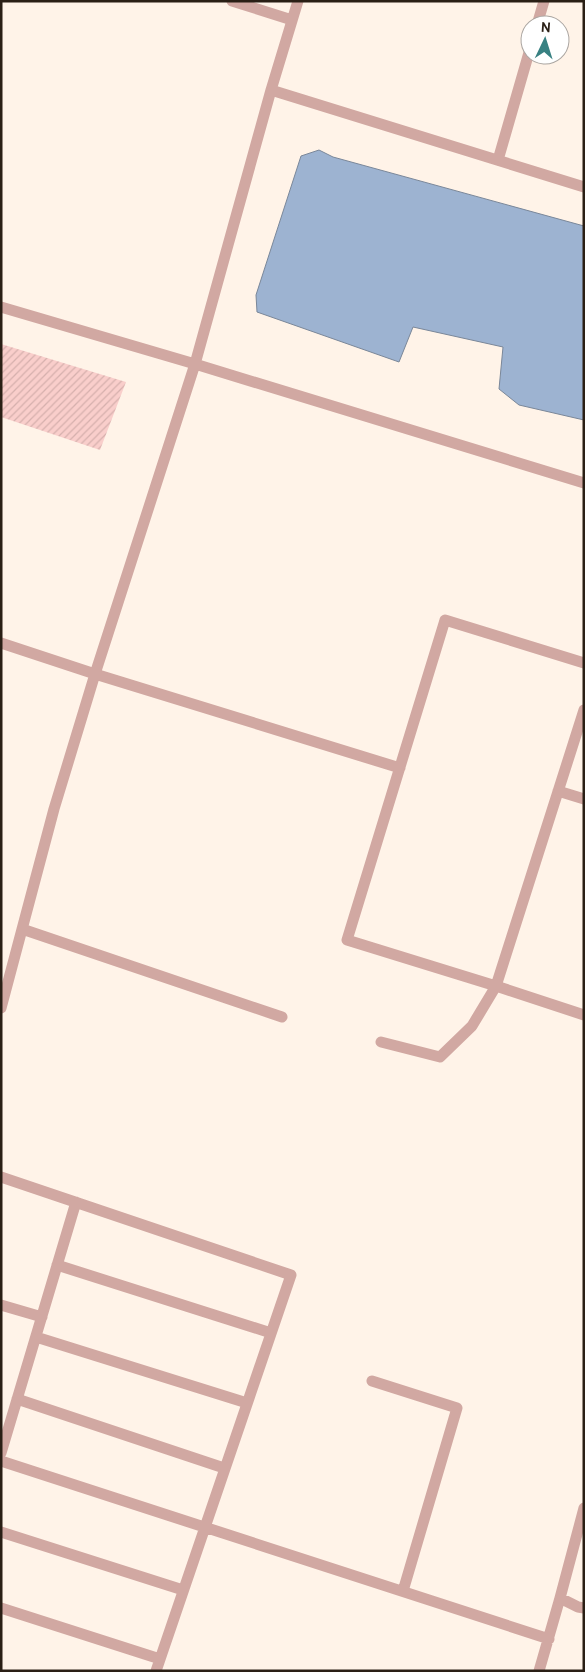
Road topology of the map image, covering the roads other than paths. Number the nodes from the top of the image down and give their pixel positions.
1 (232, 1) edge
2 (298, 1) edge
3 (544, 1) edge
4 (540, 15) edge
5 (292, 20) junction
6 (525, 65) edge
7 (271, 90) junction
8 (498, 160) junction
9 (584, 187) edge
10 (1, 307) edge
11 (195, 364) junction
12 (584, 483) edge
13 (1, 643) edge
14 (584, 662) edge
15 (95, 674) junction
16 (584, 710) edge
17 (400, 768) junction
18 (558, 791) junction
19 (584, 800) edge
20 (22, 929) junction
21 (496, 986) junction
22 (1, 1008) edge
23 (584, 1015) edge
24 (282, 1017) dead end
25 (381, 1042) dead end
26 (1, 1177) edge
27 (76, 1202) junction
28 (57, 1265) junction
29 (1, 1305) edge
30 (42, 1317) junction
31 (271, 1333) junction
32 (36, 1337) junction
33 (372, 1381) dead end
34 (17, 1399) junction
35 (247, 1403) junction
36 (1, 1453) edge
37 (1, 1461) edge
38 (224, 1468) junction
39 (584, 1508) edge
40 (204, 1527) junction
41 (1, 1532) edge
42 (183, 1590) junction
43 (403, 1592) junction
44 (560, 1598) junction
45 (1, 1608) edge
46 (584, 1608) edge
47 (549, 1639) junction
48 (160, 1659) junction
49 (156, 1671) edge
50 (539, 1671) edge

1 - 5 lane
2 - 5 lane
3 - 4 lane
5 - 7 lane
6 - 8 lane
7 - 8 lane
7 - 11 lane
8 - 9 lane
10 - 11 lane
11 - 12 lane
11 - 15 lane
13 - 15 lane
14 - 17 lane
15 - 17 lane
15 - 20 lane
16 - 18 lane
17 - 21 lane
18 - 19 lane
18 - 21 lane
20 - 22 lane
20 - 24 lane
21 - 23 lane
21 - 25 lane
26 - 27 lane
27 - 28 lane
27 - 31 lane
28 - 30 lane
28 - 31 lane
29 - 30 lane
30 - 32 lane
31 - 35 lane
32 - 34 lane
32 - 35 lane
33 - 43 lane
34 - 36 lane
34 - 38 lane
35 - 38 lane
37 - 40 lane
38 - 40 lane
39 - 44 lane
40 - 42 lane
40 - 43 lane
41 - 42 lane
42 - 48 lane
43 - 47 lane
44 - 46 lane
44 - 47 lane
45 - 48 lane
47 - 50 lane
48 - 49 lane

